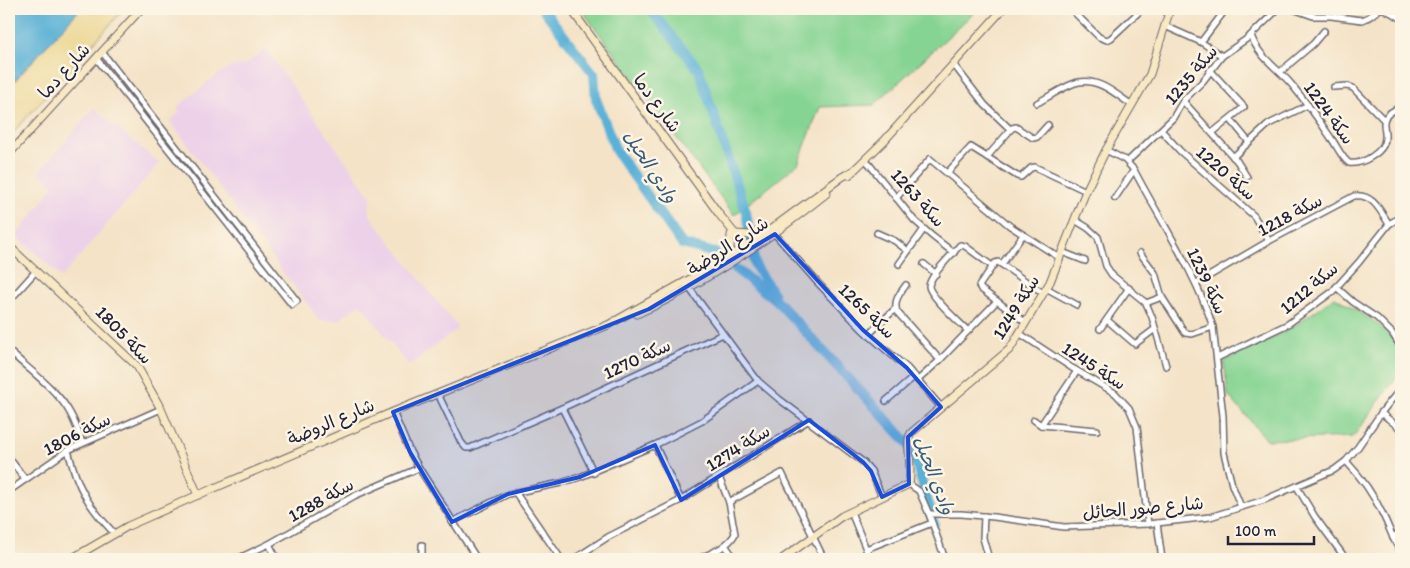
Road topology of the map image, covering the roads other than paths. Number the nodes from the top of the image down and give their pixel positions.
1 (141, 9) edge
2 (572, 9) edge
3 (1004, 9) edge
4 (1142, 9) edge
5 (1170, 9) edge
6 (1226, 9) edge
7 (1269, 9) edge
8 (1278, 9) edge
9 (1293, 9) edge
10 (1380, 9) edge
11 (1384, 9) edge
12 (1072, 10) edge
13 (1273, 14) junction
14 (1401, 18) edge
15 (1165, 26) junction
16 (1324, 31) dead end
17 (1251, 35) junction
18 (1201, 42) junction
19 (102, 52) junction
20 (1222, 56) junction
21 (96, 58) junction
22 (954, 65) junction
23 (1210, 70) junction
24 (1280, 72) junction
25 (1334, 87) dead end
26 (1183, 101) junction
27 (1037, 103) dead end
28 (1132, 105) junction
29 (1308, 105) junction
30 (1401, 107) edge
31 (1230, 119) junction
32 (1384, 120) junction
33 (1048, 125) dead end
34 (1010, 129) junction
35 (1161, 130) junction
36 (1212, 133) junction
37 (1250, 142) junction
38 (1106, 150) junction
39 (9, 154) edge
40 (987, 156) junction
41 (1233, 157) junction
42 (865, 159) junction
43 (1127, 162) junction
44 (1134, 170) junction
45 (851, 172) junction
46 (948, 173) junction
47 (1247, 177) dead end
48 (1086, 191) junction
49 (896, 198) junction
50 (1115, 198) dead end
51 (804, 205) junction
52 (1401, 217) edge
53 (1075, 220) junction
54 (1389, 224) junction
55 (924, 229) junction
56 (878, 233) dead end
57 (775, 234) junction
58 (733, 235) junction
59 (1023, 235) junction
60 (1269, 241) junction
61 (9, 246) edge
62 (745, 250) junction
63 (908, 251) junction
64 (954, 253) junction
65 (1140, 253) dead end
66 (1061, 255) junction
67 (724, 260) junction
68 (1085, 261) dead end
69 (900, 264) dead end
70 (924, 264) dead end
71 (1002, 264) junction
72 (992, 266) junction
73 (36, 271) junction
74 (936, 274) junction
75 (1197, 283) junction
76 (687, 285) junction
77 (906, 285) dead end
78 (1336, 287) junction
79 (1128, 288) junction
80 (1045, 291) junction
81 (1162, 297) junction
82 (9, 301) edge
83 (996, 301) junction
84 (1146, 303) junction
85 (1077, 306) dead end
86 (896, 308) junction
87 (1107, 320) junction
88 (1025, 322) junction
89 (1213, 327) junction
90 (1100, 329) dead end
91 (1155, 329) junction
92 (968, 331) junction
93 (1019, 333) junction
94 (723, 334) junction
95 (868, 335) junction
96 (1401, 347) edge
97 (9, 351) edge
98 (1217, 358) junction
99 (940, 360) junction
100 (1166, 366) dead end
101 (1077, 371) junction
102 (916, 378) junction
103 (758, 381) junction
104 (1401, 388) edge
105 (438, 394) junction
106 (886, 401) dead end
107 (941, 407) junction
108 (562, 408) junction
109 (161, 409) junction
110 (393, 412) junction
111 (1381, 413) junction
112 (809, 420) junction
113 (1034, 420) dead end
114 (1041, 425) junction
115 (1401, 429) edge
116 (1097, 430) dead end
117 (82, 443) junction
118 (655, 444) junction
119 (68, 450) junction
120 (9, 458) edge
121 (1346, 462) junction
122 (419, 468) junction
123 (594, 472) junction
124 (719, 477) junction
125 (25, 479) junction
126 (909, 484) junction
127 (1297, 487) junction
128 (9, 491) edge
129 (515, 492) junction
130 (198, 495) junction
131 (882, 497) junction
132 (681, 500) junction
133 (729, 502) junction
134 (1241, 507) junction
135 (851, 512) junction
136 (929, 514) junction
137 (984, 516) junction
138 (452, 522) junction
139 (932, 523) junction
140 (1157, 523) junction
141 (1148, 524) junction
142 (1401, 531) edge
143 (114, 533) junction
144 (813, 537) junction
145 (1393, 538) junction
146 (269, 544) junction
147 (422, 545) dead end
148 (725, 546) junction
149 (866, 549) junction
150 (1401, 552) edge
151 (71, 559) edge
152 (237, 559) edge
153 (277, 559) edge
154 (416, 559) edge
155 (477, 559) edge
156 (561, 559) edge
157 (574, 559) edge
158 (698, 559) edge
159 (735, 559) edge
160 (782, 559) edge
161 (824, 559) edge
162 (870, 559) edge
163 (945, 559) edge
164 (989, 559) edge
165 (1162, 559) edge
166 (1343, 559) edge

1 - 19 main road, شارع دما
2 - 58 main road, شارع دما
3 - 22 main road, شارع الروضة
4 - 12 street
5 - 15 main road, سكة 1249
6 - 18 street
7 - 13 street
8 - 13 street, سكة 1235
9 - 10 street
11 - 14 street
13 - 17 street, سكة 1235
15 - 18 street
15 - 28 main road, سكة 1249
16 - 24 street
17 - 20 street, سكة 1235
17 - 24 street, سكة 1224
18 - 20 street
19 - 21 main road, شارع دما
19 - 21 street
20 - 23 street, سكة 1235
21 - 39 main road, شارع دما
22 - 34 street
22 - 42 main road, شارع الروضة
23 - 26 street, سكة 1235
23 - 31 street
24 - 29 street, سكة 1224
25 - 32 street
26 - 35 street, سكة 1235
26 - 36 street
27 - 28 street
28 - 38 main road, سكة 1249
29 - 32 street, سكة 1224
29 - 37 street
30 - 32 street
31 - 36 street
31 - 37 street
33 - 34 street
34 - 40 street
35 - 43 street, سكة 1235
35 - 60 street, سكة 1220
36 - 41 street
37 - 41 street
38 - 43 street, سكة 1239
38 - 48 main road, سكة 1249
40 - 46 street
40 - 48 street
41 - 47 street
42 - 45 main road, شارع الروضة
42 - 49 street, سكة 1263
43 - 44 street, سكة 1239
44 - 50 street
44 - 75 street, سكة 1239
45 - 51 main road, شارع الروضة
45 - 57 main road, شارع الروضة
46 - 49 street
46 - 59 street
48 - 53 main road, سكة 1249
49 - 55 street, سكة 1263
51 - 58 main road
51 - 62 main road, شارع الروضة
52 - 54 street, سكة 1212
53 - 66 main road, سكة 1249
53 - 79 street
54 - 60 street, سكة 1218
54 - 78 street, سكة 1212
55 - 63 street
55 - 64 street, سكة 1263
56 - 63 street
57 - 62 main road, شارع الروضة
57 - 95 street, سكة 1265
58 - 62 main road, شارع دما
58 - 67 main road
59 - 66 street
59 - 71 street
60 - 75 street, سكة 1218
61 - 73 main road, سكة 1805
62 - 67 main road, شارع الروضة
62 - 76 main road, شارع الروضة
63 - 69 street
64 - 72 street
64 - 74 street
65 - 81 street
66 - 68 street
66 - 80 main road, سكة 1249
67 - 76 main road, شارع الروضة
70 - 74 street
71 - 72 street
71 - 80 street
72 - 83 street
73 - 82 street
73 - 109 main road, سكة 1805
74 - 92 street
75 - 89 street, سكة 1239
76 - 94 street
76 - 105 main road, شارع الروضة
77 - 86 street
78 - 96 street
78 - 98 street, سكة 1212
79 - 84 street
79 - 87 street
80 - 85 street
80 - 88 main road, سكة 1249
81 - 84 street
81 - 89 street
83 - 88 street
83 - 92 street
84 - 91 street
86 - 95 street
86 - 99 street
87 - 90 street
87 - 91 street
88 - 93 main road, سكة 1249
89 - 98 street, سكة 1239
91 - 100 street
92 - 99 street
93 - 101 street, سكة 1245
93 - 107 main road, سكة 1249
94 - 103 street
94 - 108 street, سكة 1270
95 - 102 street, سكة 1265
97 - 117 street
98 - 134 street, سكة 1239
99 - 102 street
101 - 114 street
101 - 141 street, سكة 1245
102 - 106 street
102 - 107 street, سكة 1265
103 - 112 street
103 - 118 street
104 - 111 street, شارع صور الحائل
105 - 108 street, سكة 1270
105 - 110 main road, شارع الروضة
107 - 126 main road, سكة 1249
108 - 123 street
109 - 117 street, سكة 1806
109 - 130 main road, سكة 1805
110 - 122 street
110 - 130 main road, شارع الروضة
111 - 115 street
111 - 121 street, شارع صور الحائل
112 - 124 street, سكة 1274
112 - 131 street
113 - 114 street
114 - 116 street
117 - 119 street, سكة 1806
118 - 123 street
118 - 132 street
119 - 125 street, سكة 1806
119 - 143 street
120 - 125 street
121 - 127 street, شارع صور الحائل
121 - 145 street
122 - 138 street
122 - 146 street, سكة 1288
123 - 129 street
124 - 132 street, سكة 1274
124 - 133 street
125 - 128 street, سكة 1806
126 - 131 main road
126 - 136 street
127 - 134 street, شارع صور الحائل
127 - 166 street
129 - 138 street
129 - 156 street
130 - 143 main road, شارع الروضة
131 - 135 main road
132 - 157 street, سكة 1274
133 - 144 street
133 - 148 street
134 - 140 street, شارع صور الحائل
135 - 144 main road
135 - 149 street
136 - 137 street, شارع صور الحائل
136 - 139 street
137 - 141 street, شارع صور الحائل
137 - 164 street
138 - 155 street
139 - 149 street
139 - 163 street
140 - 141 street, شارع صور الحائل
140 - 165 street
142 - 145 street
143 - 151 main road, شارع الروضة
144 - 160 main road
144 - 161 street
145 - 150 street
146 - 152 street, سكة 1288
146 - 153 street
147 - 154 street
148 - 158 street
148 - 159 street
149 - 162 street

